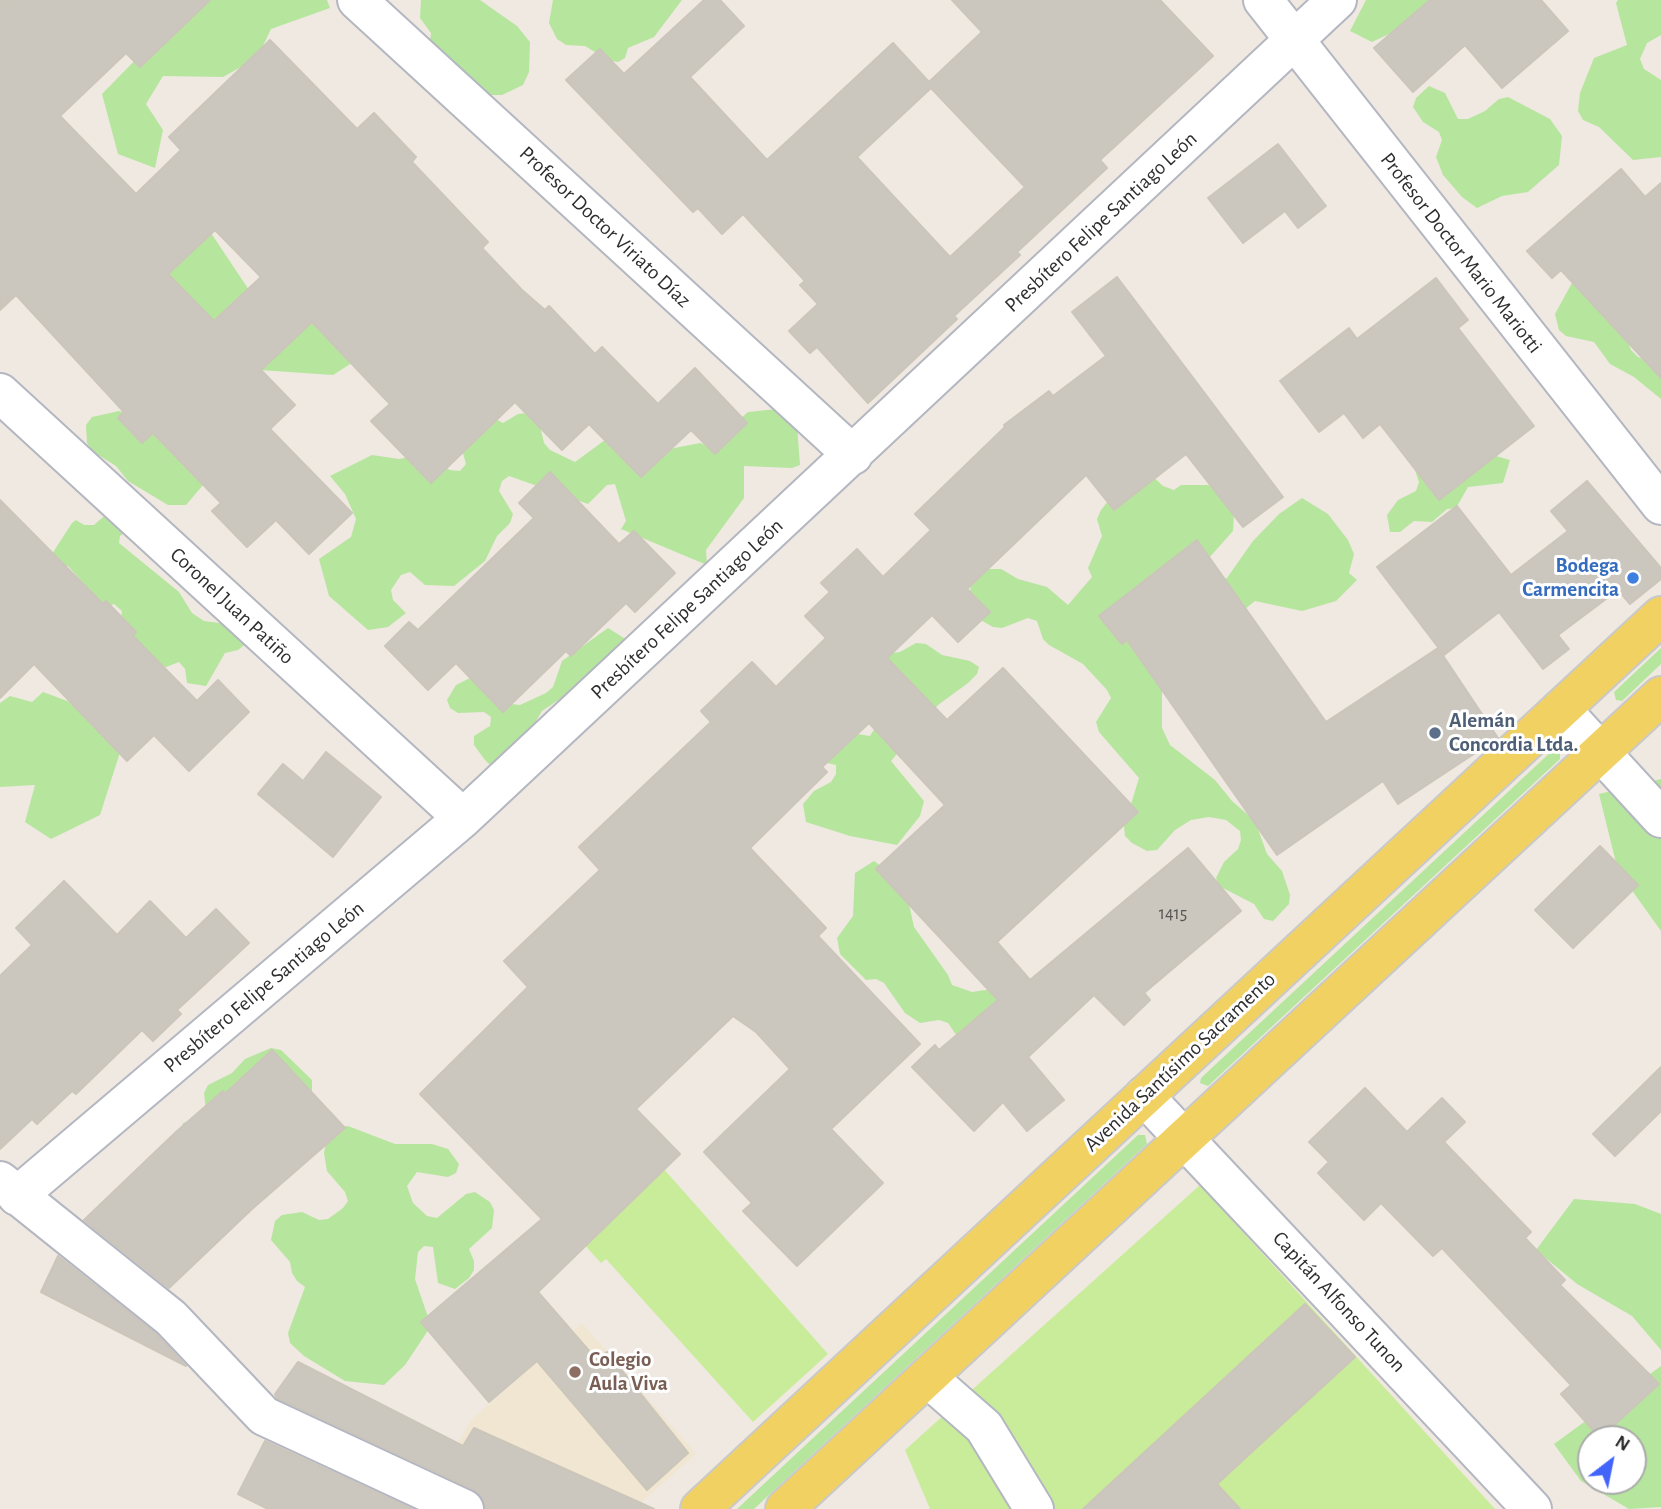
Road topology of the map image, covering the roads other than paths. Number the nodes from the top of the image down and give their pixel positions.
1 (357, 0) edge
2 (1263, 0) edge
3 (1337, 0) edge
4 (1293, 41) junction
5 (0, 393) edge
6 (853, 455) junction
7 (1661, 506) edge
8 (1661, 616) edge
9 (1661, 696) edge
10 (1561, 709) junction
11 (1601, 752) junction
12 (463, 818) junction
13 (1661, 818) edge
14 (1144, 1096) junction
15 (1186, 1139) junction
16 (9, 1188) edge
17 (928, 1378) junction
18 (464, 1509) edge
19 (700, 1509) edge
20 (785, 1509) edge
21 (1034, 1509) edge
22 (1532, 1509) edge

1 - 6 street, Profesor Doctor Viriato Díaz
2 - 4 street, Profesor Doctor Mario Mariotti
3 - 4 street, Presbítero Felipe Santiago León
4 - 6 street, Presbítero Felipe Santiago León
4 - 7 street, Profesor Doctor Mario Mariotti
5 - 12 street, Coronel Juan Patiño
6 - 12 street, Presbítero Felipe Santiago León
8 - 10 main road, Avenida Santísimo Sacramento
9 - 11 main road
10 - 11 street
10 - 14 main road, Avenida Santísimo Sacramento
11 - 13 street
11 - 15 main road
12 - 16 street, Presbítero Felipe Santiago León
14 - 15 street, Capitán Alfonso Tunon
14 - 19 main road, Avenida Santísimo Sacramento
15 - 17 main road
15 - 22 street, Capitán Alfonso Tunon
16 - 18 street
17 - 20 main road
17 - 21 street

